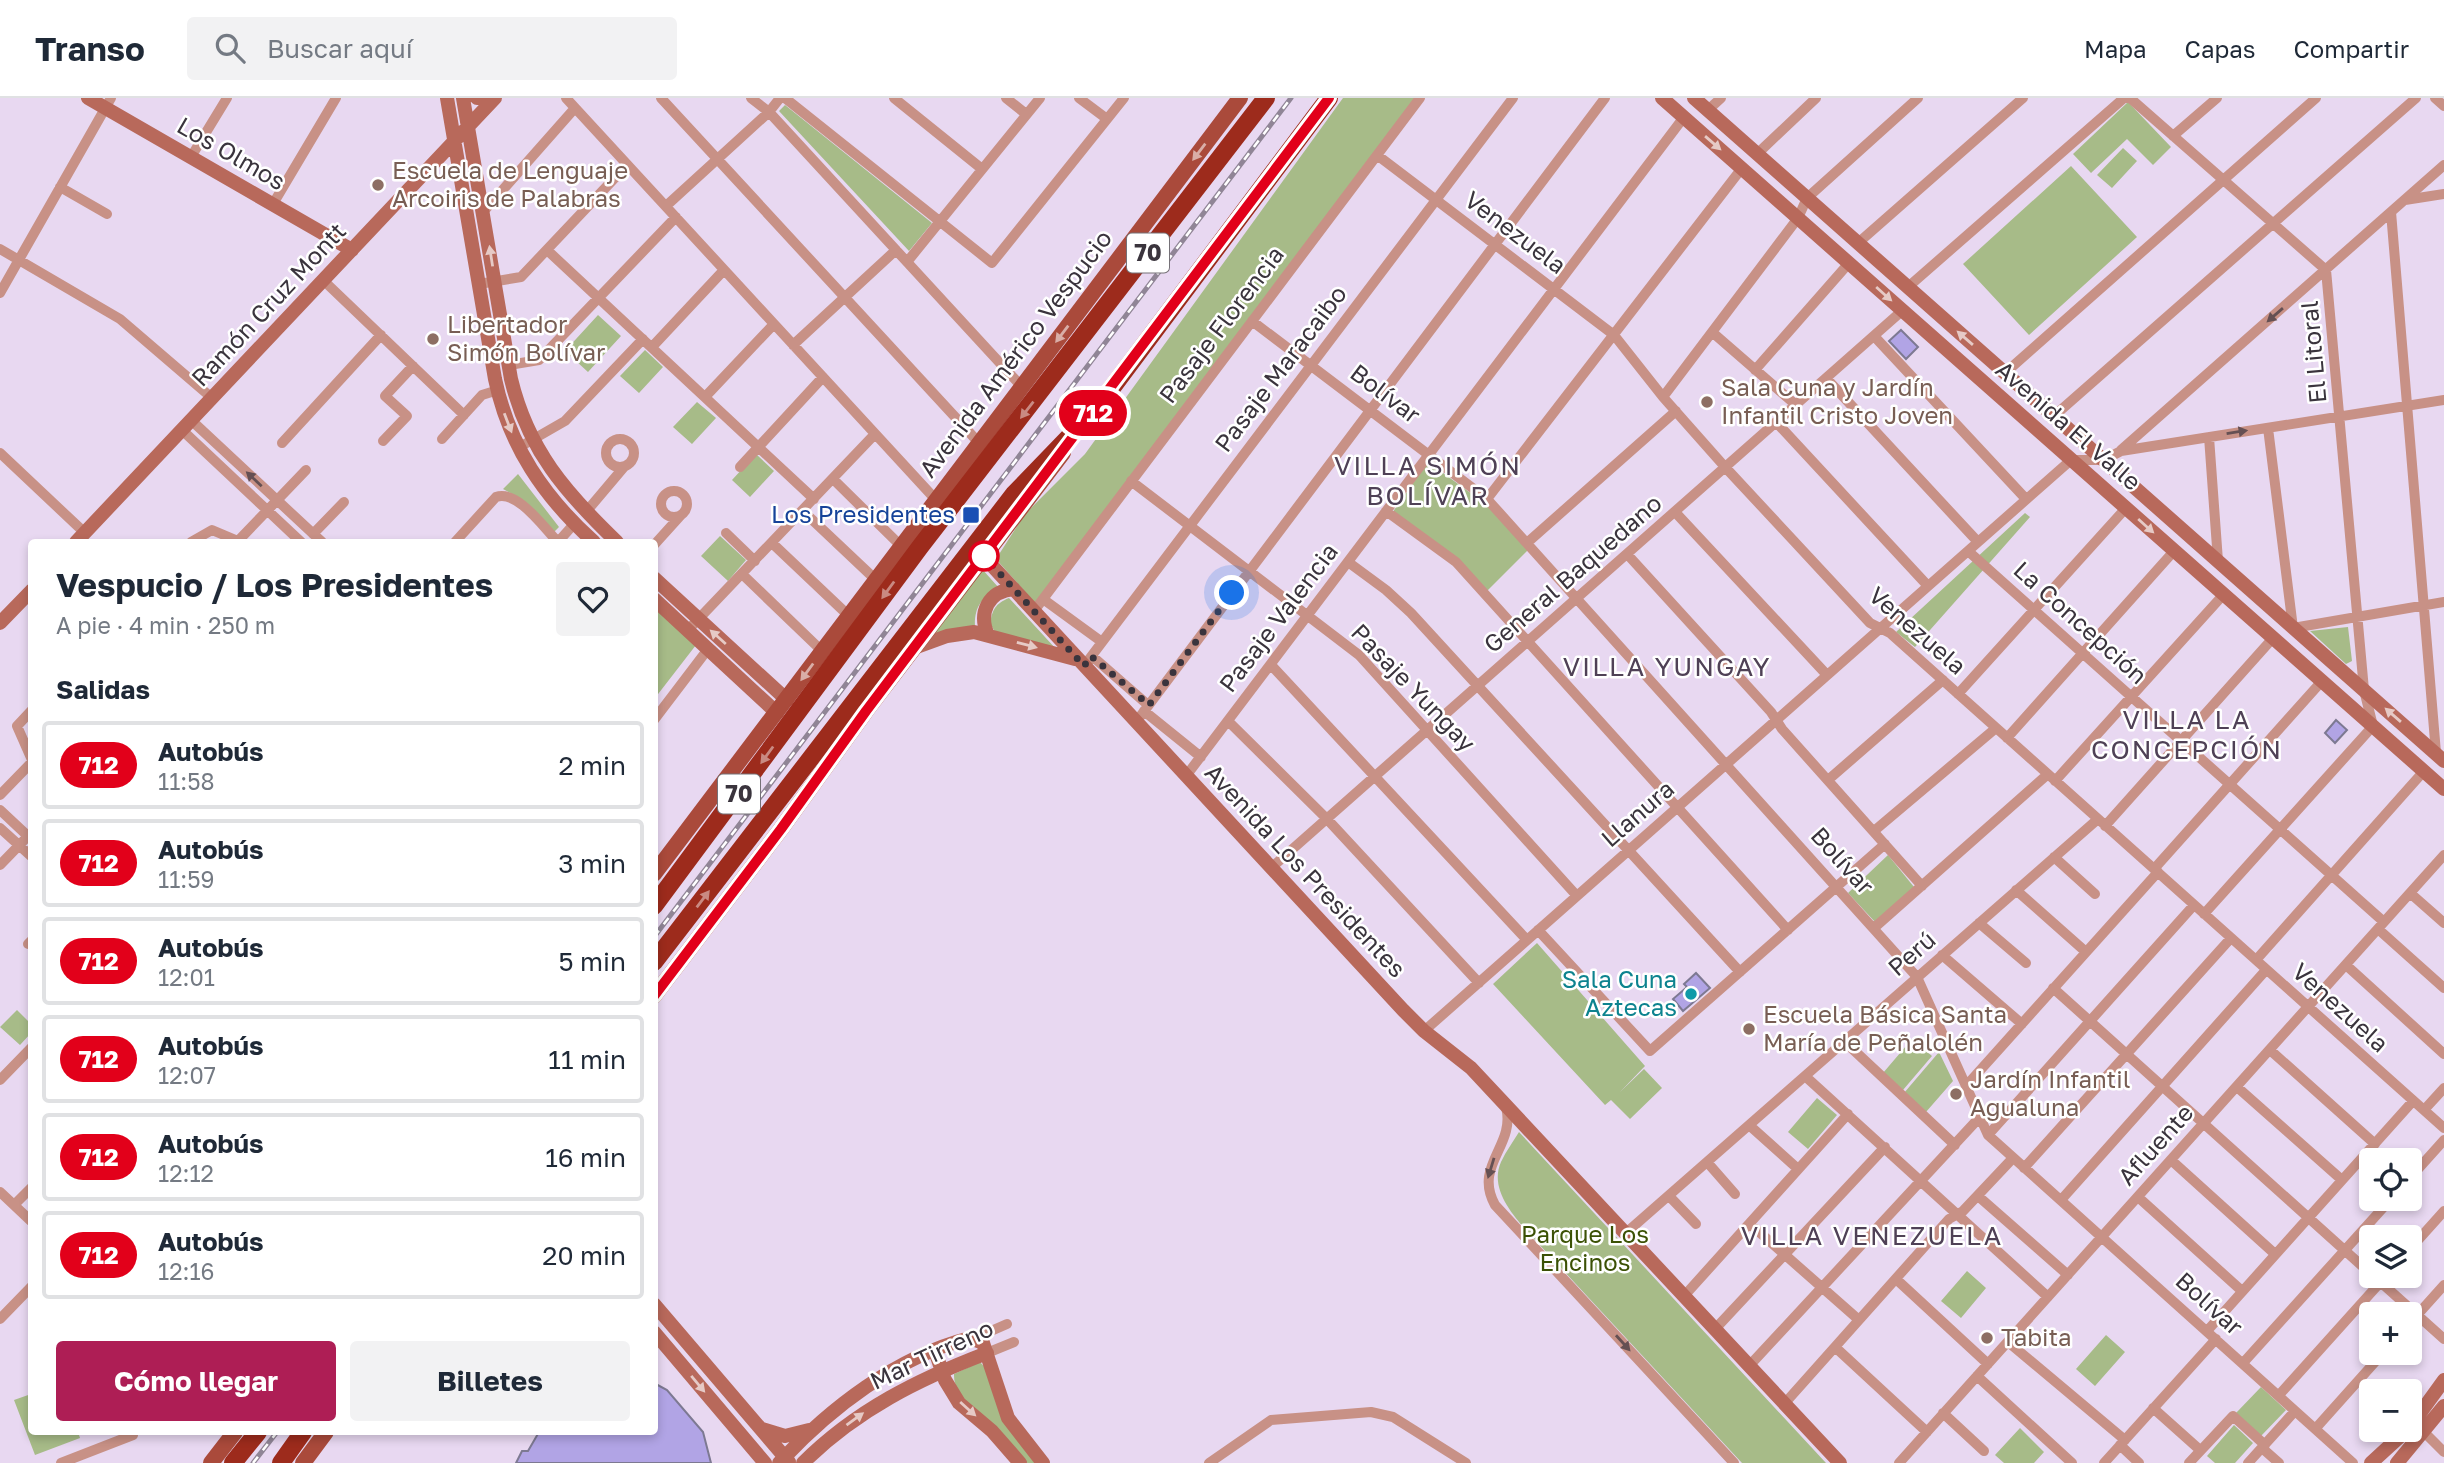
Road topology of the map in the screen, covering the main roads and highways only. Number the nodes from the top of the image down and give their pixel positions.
1 (1240, 98) edge
2 (1256, 98) edge
3 (1266, 98) edge
4 (1329, 98) edge
5 (1227, 150) junction
6 (1096, 409) junction
7 (658, 869) edge
8 (658, 901) edge
9 (658, 959) edge
10 (658, 991) edge
11 (233, 1435) edge
12 (256, 1435) edge
13 (301, 1435) edge
14 (324, 1435) edge
15 (211, 1463) edge
16 (233, 1463) edge
17 (281, 1463) edge
18 (303, 1463) edge

1 -> 7 main road, Avenida Américo Vespucio
2 - 5 highway
3 - 5 highway, 70
4 - 6 highway, 70
5 -> 8 highway, 70
9 -> 6 highway, 70
6 - 10 main road
11 - 15 main road
12 - 16 highway
13 - 17 highway
14 - 18 main road

